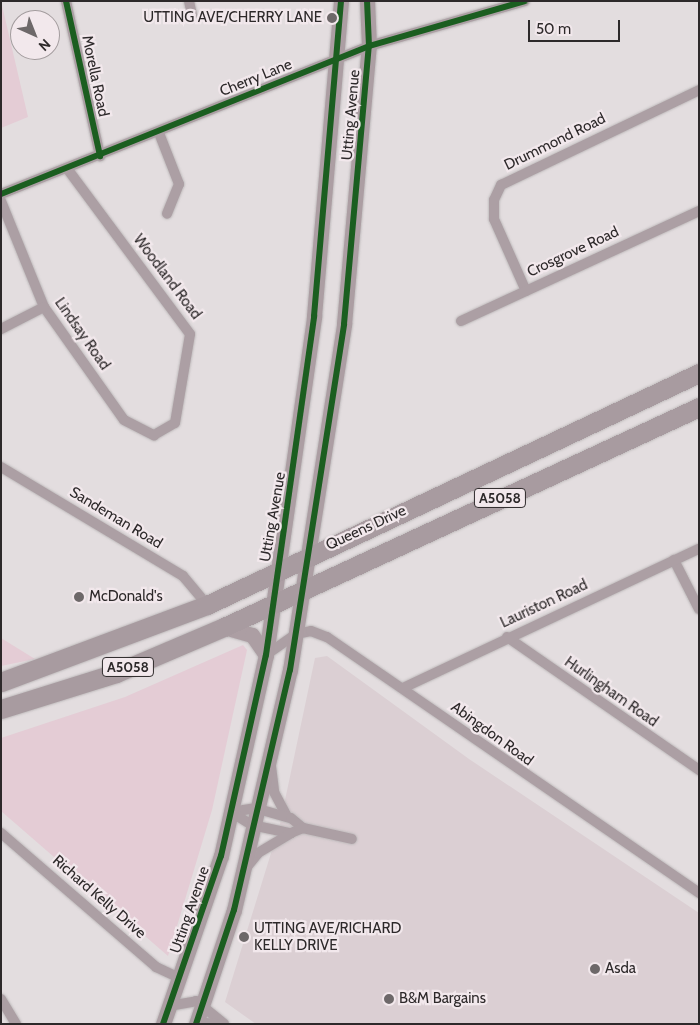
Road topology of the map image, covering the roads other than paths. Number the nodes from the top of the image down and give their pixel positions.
1 (66, 1) edge
2 (189, 1) edge
3 (341, 1) edge
4 (367, 1) edge
5 (525, 1) edge
6 (192, 15) dead end
7 (369, 46) junction
8 (336, 62) junction
9 (699, 90) edge
10 (159, 133) junction
11 (100, 156) junction
12 (68, 170) junction
13 (1, 194) edge
14 (1, 201) edge
15 (699, 211) edge
16 (167, 214) dead end
17 (526, 291) junction
18 (44, 307) junction
19 (461, 321) dead end
20 (1, 329) edge
21 (699, 373) edge
22 (699, 407) edge
23 (154, 435) joint
24 (1, 466) edge
25 (699, 548) edge
26 (307, 556) junction
27 (674, 560) junction
28 (276, 571) junction
29 (302, 590) junction
30 (274, 604) junction
31 (207, 605) junction
32 (699, 609) edge
33 (224, 627) junction
34 (296, 634) junction
35 (507, 637) junction
36 (266, 655) junction
37 (1, 682) edge
38 (403, 688) junction
39 (1, 709) edge
40 (270, 758) junction
41 (699, 770) edge
42 (255, 808) junction
43 (231, 812) junction
44 (287, 816) junction
45 (252, 825) junction
46 (303, 828) junction
47 (1, 833) edge
48 (292, 833) junction
49 (352, 838) dead end
50 (242, 875) junction
51 (699, 893) edge
52 (180, 978) junction
53 (1, 999) edge
54 (203, 1004) junction
55 (169, 1006) junction
56 (196, 1023) edge
57 (16, 1024) edge
58 (163, 1024) edge
59 (216, 1024) edge
60 (224, 1024) edge

1 - 11 street, Morella Road
2 - 6 street
3 - 8 street, Utting Avenue
4 - 7 street, Utting Avenue
5 - 7 street, Cherry Lane
7 - 8 street, Cherry Lane
7 - 26 street, Utting Avenue
8 - 10 street, Cherry Lane
8 - 28 street, Utting Avenue
9 - 17 street, Drummond Road
10 - 11 street, Cherry Lane
10 - 16 street
11 - 12 street, Cherry Lane
12 - 13 street, Cherry Lane
12 - 23 street, Woodland Road
14 - 18 street, Lindsay Road
15 - 17 street, Crosgrove Road
17 - 19 street, Crosgrove Road
18 - 20 street
18 - 23 street, Lindsay Road
21 - 26 highway, Queens Drive / A5058
22 - 29 highway, Queens Drive / A5058
24 - 31 street, Sandeman Road
25 - 27 street, Lauriston Road
26 - 28 highway, Queens Drive / A5058
26 - 29 street, Utting Avenue
27 - 32 street
27 - 35 street, Lauriston Road
28 - 30 street, Utting Avenue
28 - 31 highway, Queens Drive / A5058
29 - 30 highway, Queens Drive / A5058
29 - 34 street, Utting Avenue
30 - 33 highway, Queens Drive / A5058
30 - 36 street, Utting Avenue
31 - 37 highway, Queens Drive / A5058
33 - 36 street
33 - 39 highway, Queens Drive / A5058
34 - 36 street
34 - 38 street, Abingdon Road
34 - 40 street, Utting Avenue
35 - 38 street, Lauriston Road
35 - 41 street, Hurlingham Road
36 - 43 street, Utting Avenue
38 - 51 street, Abingdon Road
40 - 42 street, Utting Avenue
40 - 44 street
42 - 43 street
42 - 44 street
42 - 45 street, Utting Avenue
43 - 45 street
43 - 52 street, Utting Avenue
44 - 46 street
45 - 48 street
45 - 50 street, Utting Avenue
46 - 48 street
46 - 49 street
47 - 52 street, Richard Kelly Drive
48 - 50 street
50 - 54 street, Utting Avenue
52 - 55 street, Utting Avenue
53 - 57 street
54 - 55 street
54 - 56 street, Utting Avenue
54 - 60 street
55 - 58 street, Utting Avenue
56 - 59 street

